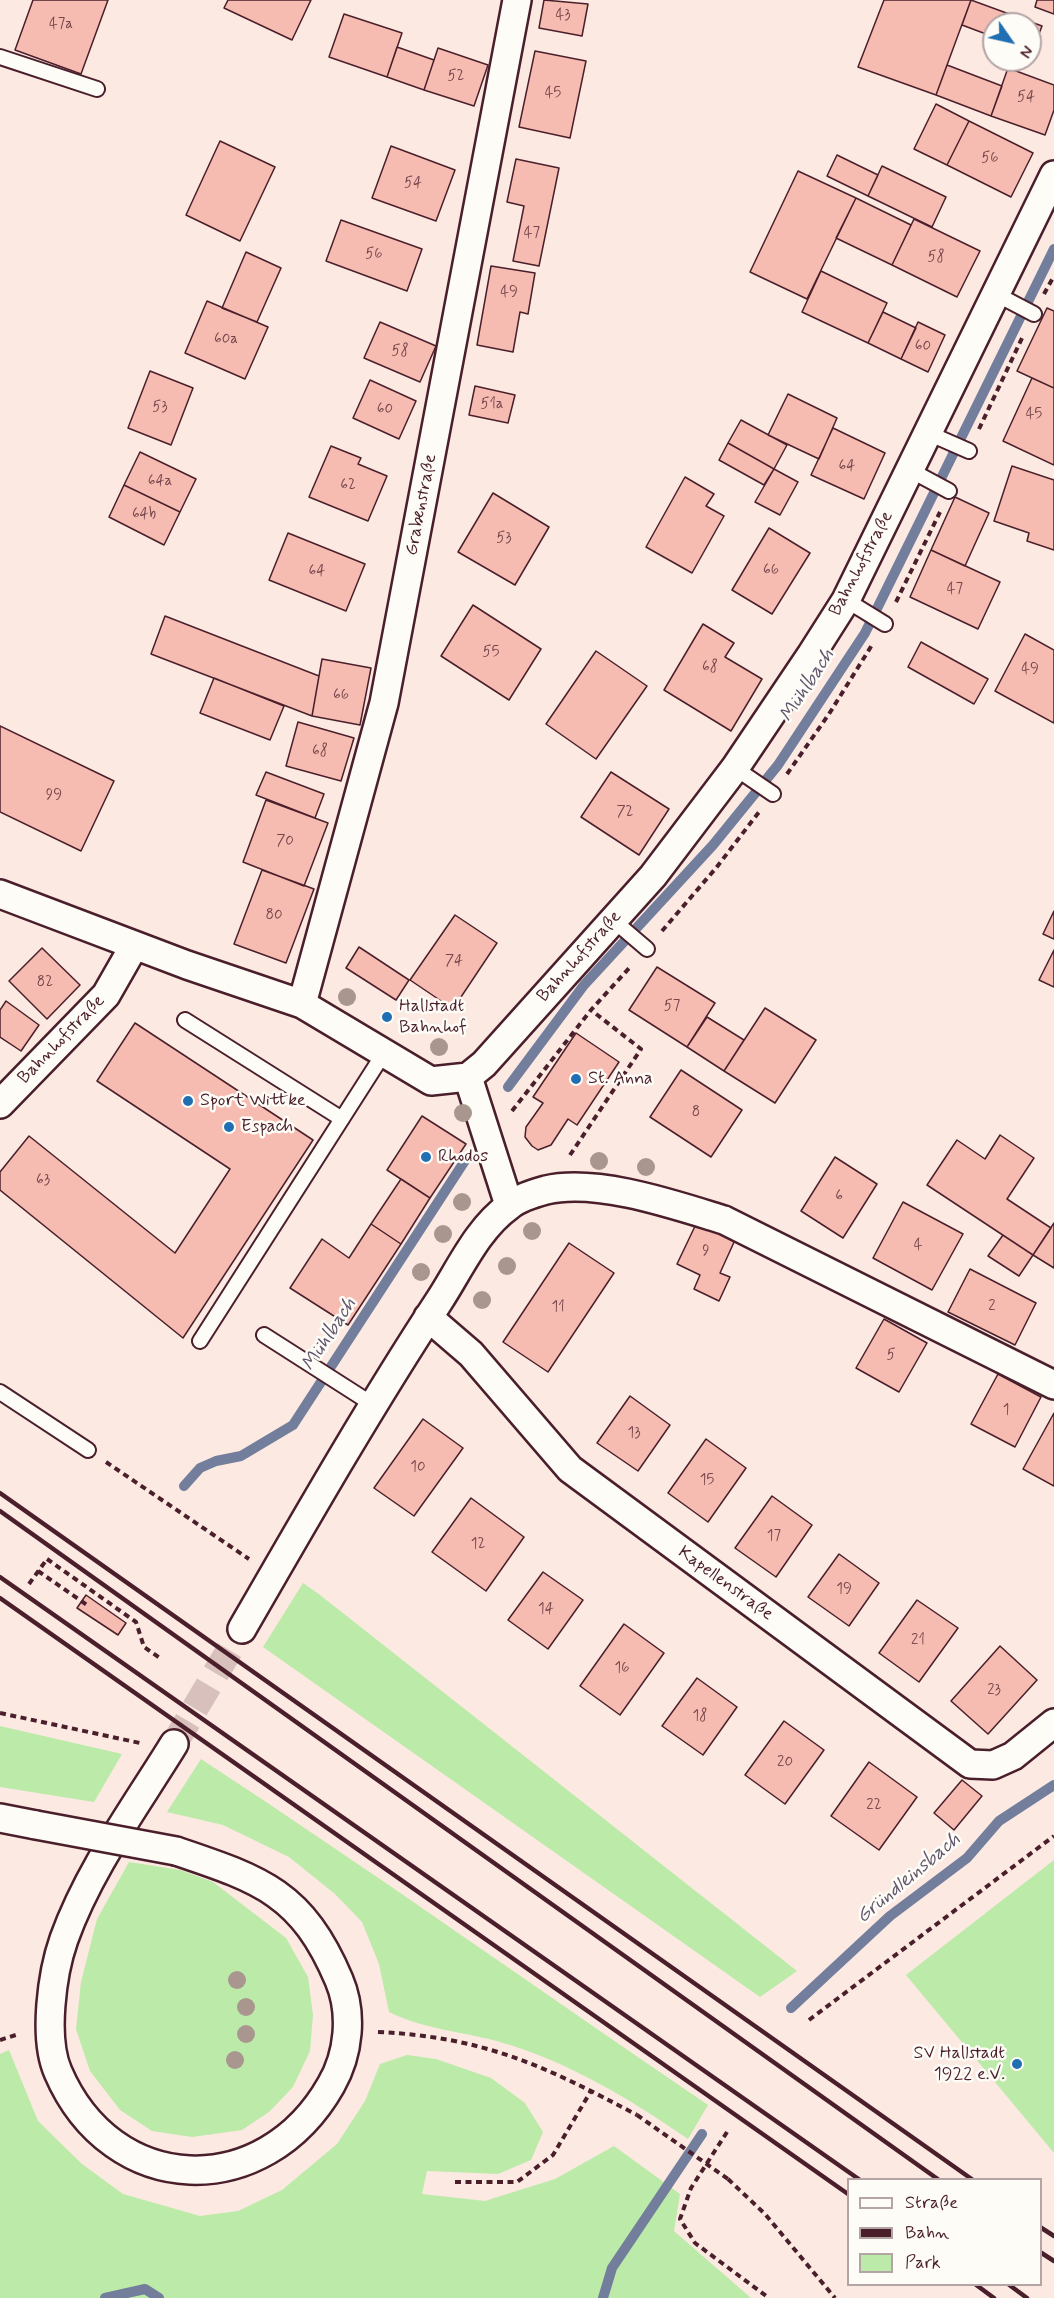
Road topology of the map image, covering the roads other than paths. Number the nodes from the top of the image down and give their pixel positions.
1 (517, 0) edge
2 (0, 57) edge
3 (97, 89) dead end
4 (1054, 175) edge
5 (1048, 204) edge
6 (935, 436) junction
7 (965, 449) dead end
8 (918, 474) junction
9 (945, 489) dead end
10 (855, 606) junction
11 (882, 622) dead end
12 (744, 774) junction
13 (770, 792) dead end
14 (0, 894) edge
15 (619, 925) junction
16 (134, 946) junction
17 (643, 946) dead end
18 (302, 1004) junction
19 (186, 1020) dead end
20 (384, 1053) junction
21 (468, 1077) junction
22 (0, 1104) edge
23 (342, 1119) junction
24 (509, 1205) junction
25 (428, 1317) junction
26 (264, 1335) dead end
27 (200, 1341) dead end
28 (1054, 1385) edge
29 (0, 1392) edge
30 (372, 1404) junction
31 (93, 1453) road end
32 (242, 1629) tunnel mouth
33 (1054, 1723) edge
34 (174, 1744) tunnel mouth
35 (0, 1818) edge

1 - 18 street, Grabenstraße
2 - 3 lane
4 - 5 street, Bahnhofstraße
5 - 6 street, Bahnhofstraße
6 - 7 lane
6 - 8 street, Bahnhofstraße
8 - 9 lane
8 - 10 street, Bahnhofstraße
10 - 11 lane
10 - 12 street, Bahnhofstraße
12 - 13 lane
12 - 15 street, Bahnhofstraße
14 - 16 street
15 - 17 lane
15 - 21 street, Bahnhofstraße
16 - 18 street
16 - 22 street, Bahnhofstraße
18 - 20 street
19 - 23 lane
20 - 21 street
20 - 23 lane
21 - 24 street
23 - 27 lane
24 - 25 street
24 - 28 street
25 - 30 street
25 - 33 street, Kapellenstraße
26 - 30 lane
29 - 31 lane
30 - 32 street
34 - 35 street, bridge

